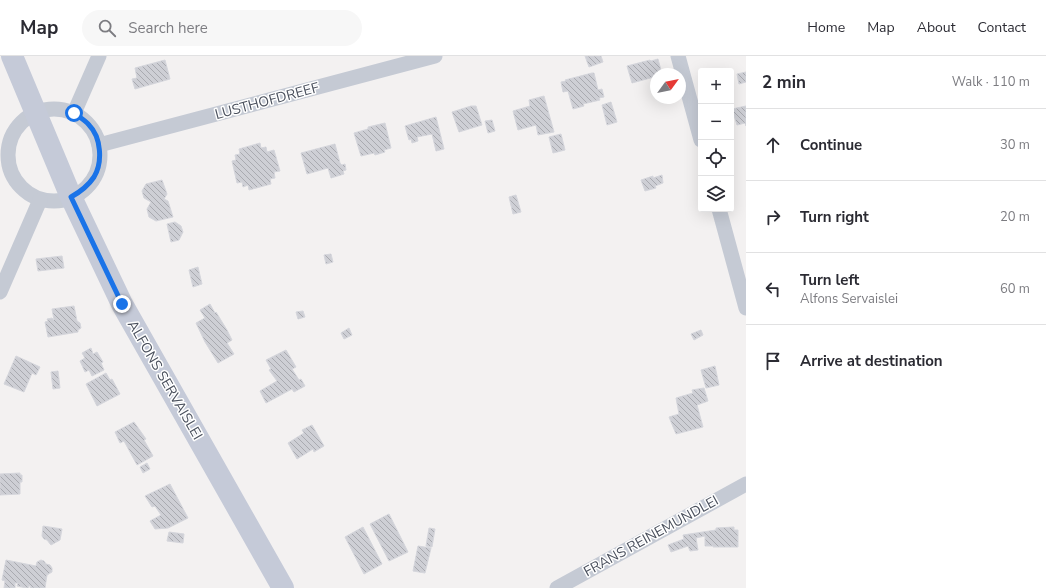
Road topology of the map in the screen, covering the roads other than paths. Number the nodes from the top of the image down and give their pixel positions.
1 (12, 56) edge
2 (99, 56) edge
3 (434, 56) edge
4 (678, 56) edge
5 (36, 112) junction
6 (74, 113) junction
7 (698, 129) edge
8 (5, 137) edge
9 (99, 145) junction
10 (6, 172) edge
11 (71, 197) junction
12 (40, 200) junction
13 (720, 212) edge
14 (0, 292) edge
15 (746, 308) edge
16 (746, 484) edge
17 (283, 588) edge
18 (557, 588) edge

1 - 5 street, ALFONS SERVAISLEI
2 - 6 street
3 - 9 street, LUSTHOFDREEF
4 - 7 street
5 - 6 street
5 - 8 street
5 - 11 street, ALFONS SERVAISLEI
6 - 9 street
8 - 10 street
9 - 11 street
10 - 12 street
11 - 12 street
11 - 17 street, ALFONS SERVAISLEI
12 - 14 street
13 - 15 street
16 - 18 street, FRANS REINEMUNDLEI

